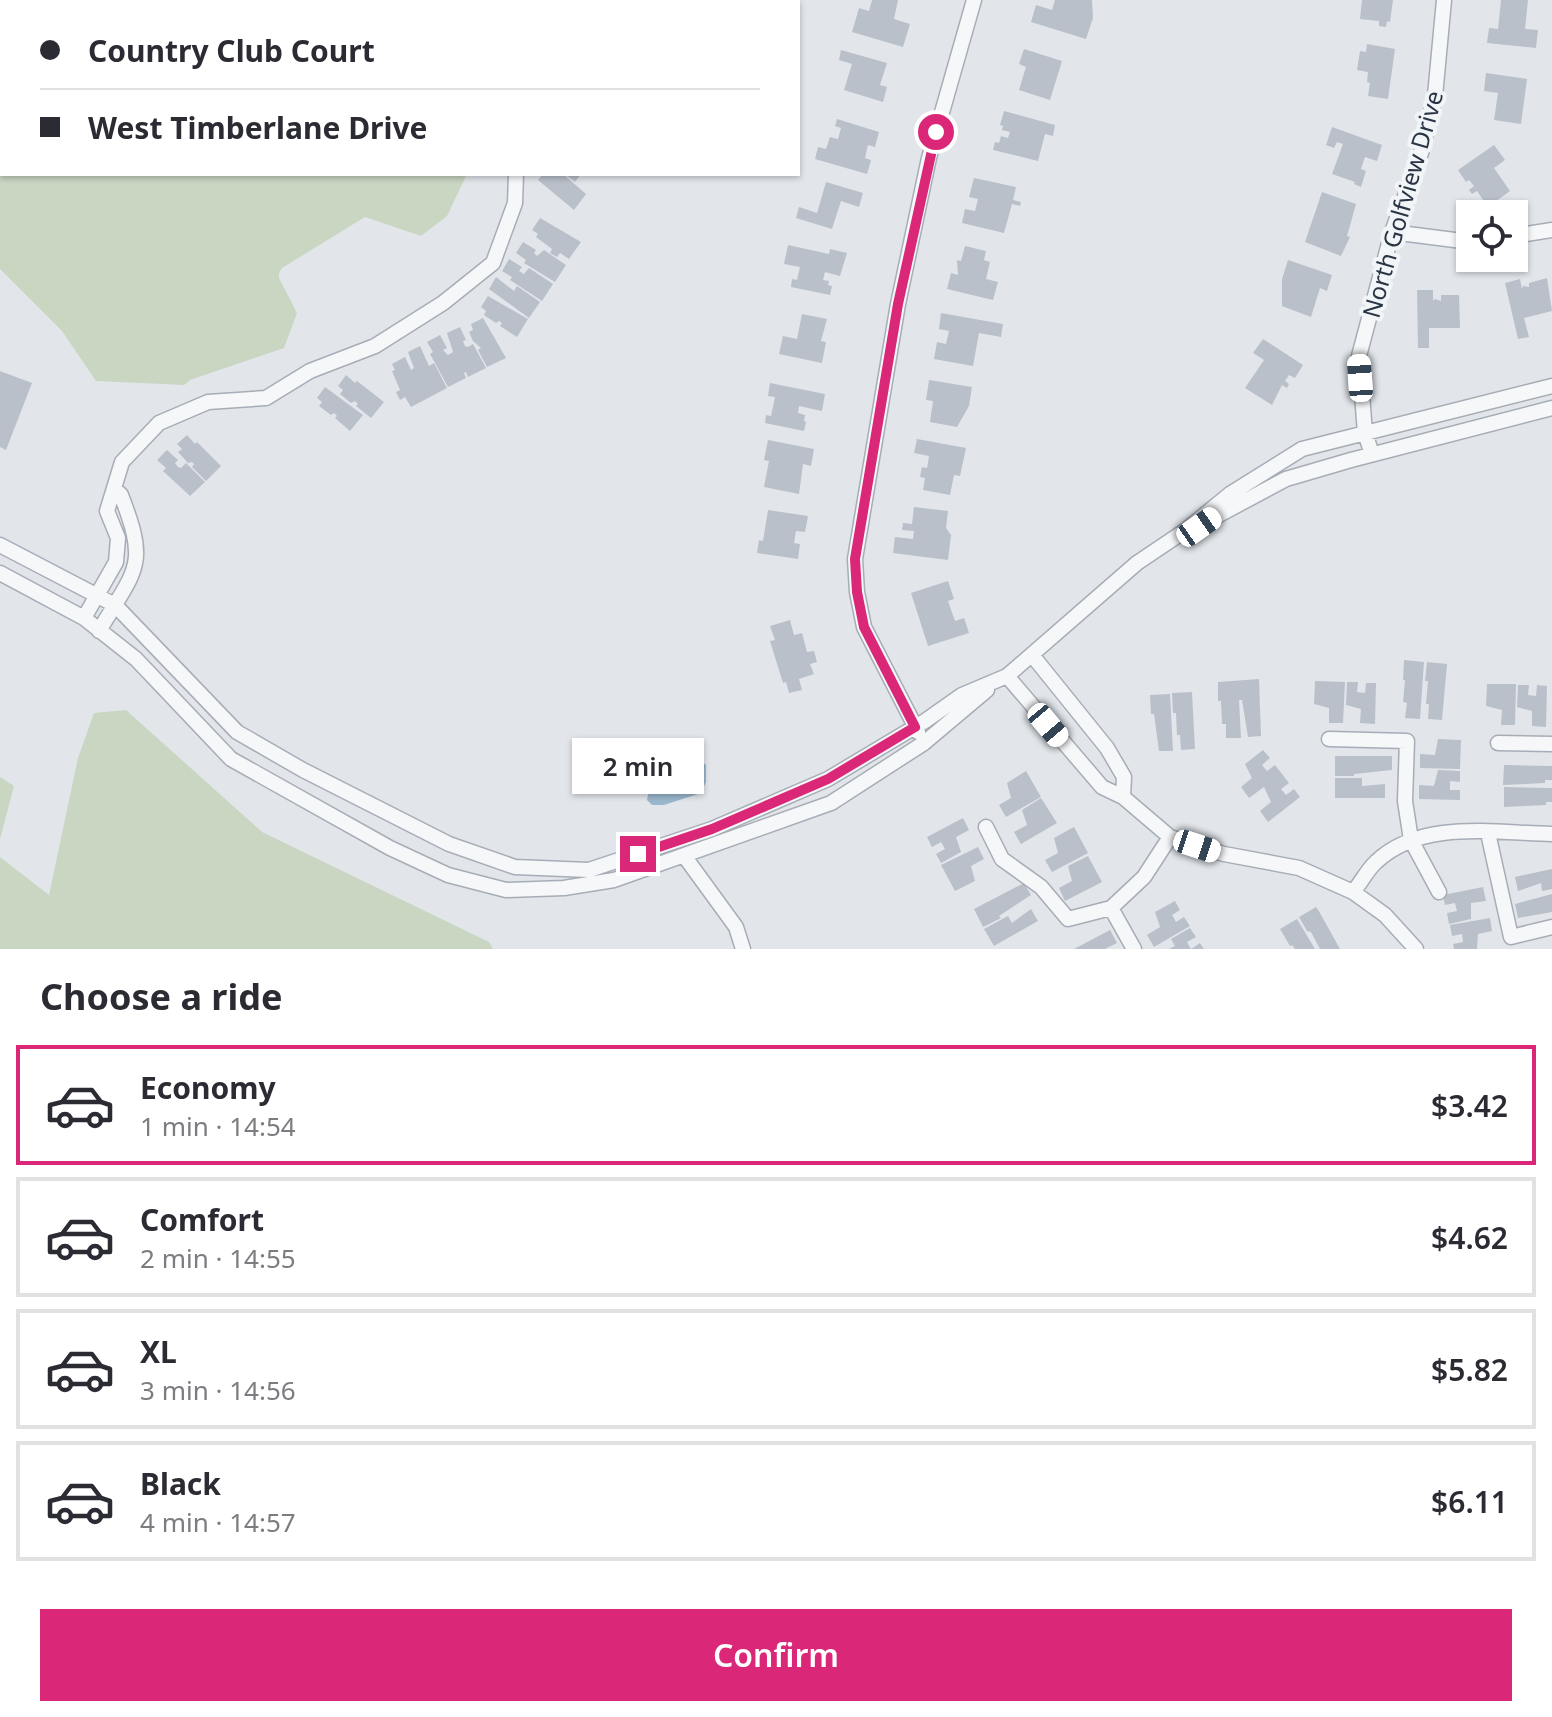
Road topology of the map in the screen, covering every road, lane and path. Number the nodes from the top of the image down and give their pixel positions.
1 (974, 0) edge
2 (1444, 0) edge
3 (516, 176) edge
4 (1552, 230) edge
5 (1392, 232) junction
6 (1528, 234) edge
7 (1456, 240) edge
8 (1552, 386) edge
9 (1552, 408) edge
10 (1365, 433) junction
11 (1372, 454) junction
12 (115, 489) junction
13 (1186, 530) junction
14 (0, 545) edge
15 (0, 573) edge
16 (98, 596) junction
17 (115, 605) junction
18 (84, 618) junction
19 (99, 631) junction
20 (1032, 655) junction
21 (1002, 679) junction
22 (915, 727) junction
23 (1329, 739) dead end
24 (924, 743) junction
25 (1498, 743) dead end
26 (1552, 744) edge
27 (1123, 797) junction
28 (986, 827) dead end
29 (1488, 833) junction
30 (1552, 834) edge
31 (1170, 837) junction
32 (1411, 840) junction
33 (685, 857) junction
34 (1353, 892) junction
35 (1439, 892) dead end
36 (1111, 908) junction
37 (736, 927) junction
38 (1552, 927) edge
39 (735, 949) edge
40 (743, 949) edge
41 (1134, 949) edge
42 (1416, 949) edge

1 - 22 street
2 - 5 street, North Golfview Drive
3 - 12 street
4 - 6 street
5 - 7 street
5 - 10 street, North Golfview Drive
8 - 10 street
9 - 11 street
10 - 11 street, North Golfview Drive
10 - 13 street
11 - 13 street
12 - 16 street
12 - 17 street
13 - 20 street
14 - 16 street
15 - 18 street
16 - 17 street
16 - 18 street
17 - 19 street
17 - 22 street
18 - 19 street
19 - 33 street
20 - 21 street
20 - 27 street
21 - 22 street
21 - 24 street
21 - 27 street
22 - 24 street
23 - 32 street
24 - 33 street
25 - 26 street
27 - 31 street
28 - 36 street
29 - 30 street
29 - 32 street
29 - 38 street
31 - 34 street
31 - 36 street
32 - 34 street
32 - 35 street
33 - 37 street
34 - 42 street
36 - 41 street
37 - 39 street
37 - 40 street

